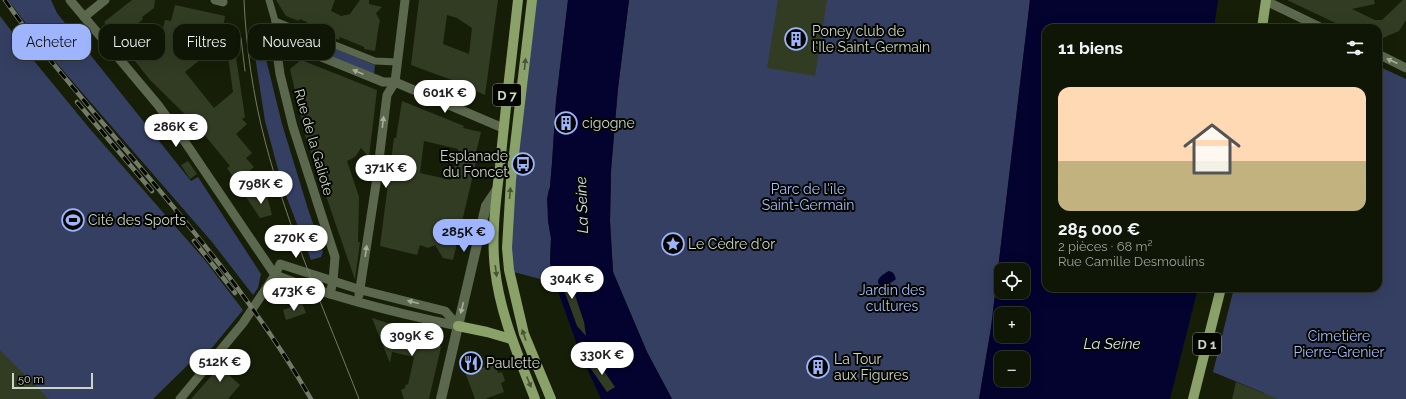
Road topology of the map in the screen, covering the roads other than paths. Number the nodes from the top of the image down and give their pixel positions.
1 (70, 0) edge
2 (105, 0) edge
3 (269, 0) edge
4 (404, 0) edge
5 (518, 0) edge
6 (532, 0) edge
7 (1266, 1) edge
8 (84, 17) junction
9 (275, 21) junction
10 (276, 24) edge
11 (282, 24) edge
12 (1263, 24) edge
13 (1314, 24) edge
14 (335, 45) edge
15 (1382, 56) edge
16 (278, 60) edge
17 (327, 60) edge
18 (397, 62) junction
19 (1406, 68) edge
20 (395, 82) junction
21 (503, 128) junction
22 (496, 191) junction
23 (265, 260) junction
24 (280, 264) junction
25 (275, 275) junction
26 (333, 281) junction
27 (361, 290) junction
28 (1219, 292) edge
29 (330, 294) junction
30 (358, 302) junction
31 (458, 326) junction
32 (511, 339) junction
33 (551, 398) edge
34 (180, 399) edge
35 (441, 399) edge
36 (535, 399) edge
37 (1193, 399) edge

1 - 8 street
2 - 8 street
3 - 9 street
4 - 18 street
5 - 21 main road, D 7
33 -> 6 main road, D 7
7 - 12 main road
7 - 13 street
8 - 23 street
9 - 10 street
9 - 11 street
14 - 18 street
19 -> 15 street
16 - 26 street, Rue de la Galiote
20 -> 17 street
18 - 20 street
20 - 21 street
27 -> 20 street
21 - 22 main road, D 7
22 -> 31 street
22 -> 32 main road, D 7
23 - 24 street
23 - 25 street
24 - 25 street
24 - 26 street
25 - 29 street
25 - 34 street
26 - 27 street
26 - 29 street, Rue de la Galiote
27 - 30 street
31 -> 27 street
28 - 37 main road, D 1
29 - 30 street
30 - 31 street
31 - 32 main road
31 - 35 street
32 -> 36 main road, D 7

